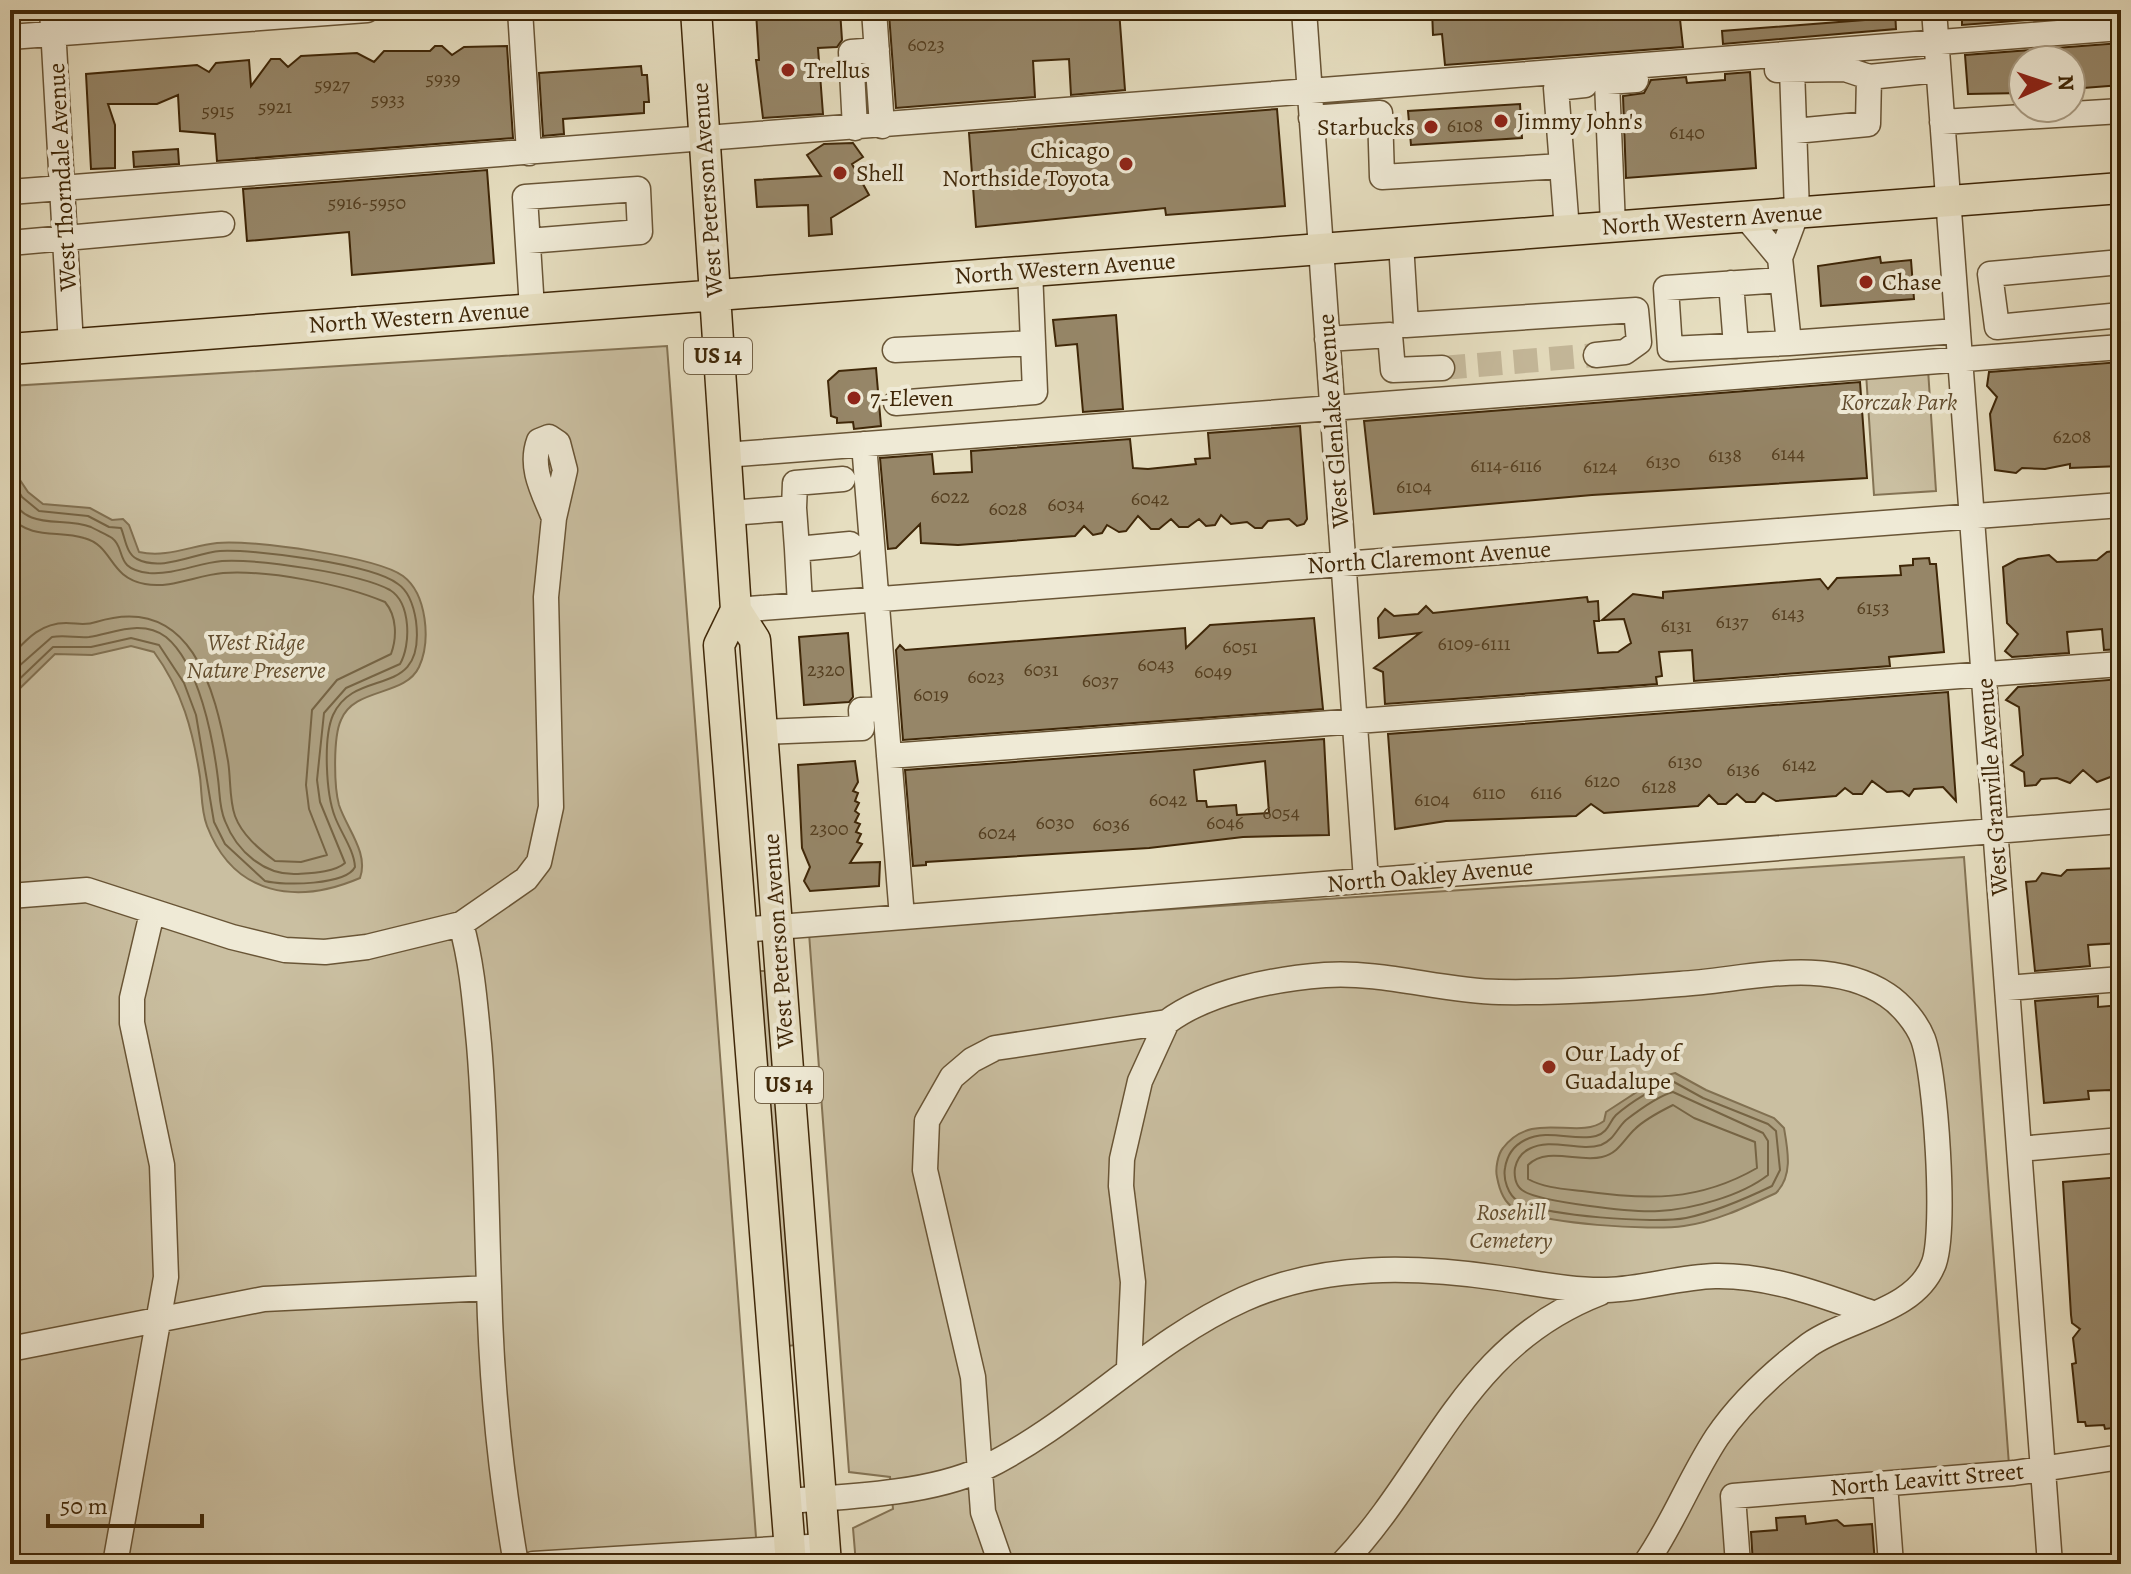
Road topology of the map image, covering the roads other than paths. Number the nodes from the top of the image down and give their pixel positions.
1 (367, 10) edge
2 (520, 10) edge
3 (696, 10) edge
4 (874, 10) edge
5 (1304, 10) edge
6 (1934, 10) edge
7 (53, 22) edge
8 (2121, 28) edge
9 (10, 37) edge
10 (1936, 42) junction
11 (877, 50) junction
12 (1792, 69) junction
13 (1938, 70) junction
14 (1869, 77) junction
15 (1607, 82) junction
16 (1556, 88) junction
17 (1309, 92) junction
18 (2121, 111) edge
19 (1380, 113) junction
20 (1311, 118) junction
21 (1942, 122) junction
22 (882, 126) junction
23 (855, 128) junction
24 (1795, 131) junction
25 (704, 140) junction
26 (529, 153) junction
27 (1562, 166) junction
28 (62, 188) junction
29 (2121, 188) edge
30 (10, 192) edge
31 (1947, 201) junction
32 (1797, 212) junction
33 (1745, 216) junction
34 (222, 224) dead end
35 (1613, 226) junction
36 (1567, 230) junction
37 (65, 238) junction
38 (528, 241) junction
39 (10, 243) edge
40 (1401, 243) junction
41 (1320, 249) junction
42 (2121, 262) edge
43 (1781, 269) junction
44 (1030, 270) junction
45 (1731, 283) junction
46 (714, 294) junction
47 (532, 309) junction
48 (2121, 315) edge
49 (1398, 330) junction
50 (1957, 331) junction
51 (1327, 339) junction
52 (1033, 343) junction
53 (1789, 343) junction
54 (71, 345) junction
55 (1736, 346) junction
56 (2121, 347) edge
57 (10, 349) edge
58 (895, 350) dead end
59 (1596, 355) tunnel mouth
60 (1959, 359) junction
61 (1442, 368) tunnel mouth
62 (896, 403) dead end
63 (1332, 408) junction
64 (864, 444) junction
65 (725, 455) junction
66 (843, 479) dead end
67 (2121, 505) edge
68 (794, 508) junction
69 (730, 513) junction
70 (1971, 516) junction
71 (554, 518) dead end
72 (850, 544) dead end
73 (797, 549) junction
74 (1343, 564) junction
75 (876, 599) junction
76 (800, 605) junction
77 (736, 610) junction
78 (2121, 664) edge
79 (1983, 675) junction
80 (885, 709) junction
81 (1355, 723) junction
82 (762, 732) junction
83 (889, 756) junction
84 (2121, 821) edge
85 (1995, 831) junction
86 (1366, 880) junction
87 (10, 896) edge
88 (152, 913) junction
89 (902, 917) junction
90 (461, 924) junction
91 (777, 927) junction
92 (740, 930) junction
93 (2121, 979) edge
94 (2007, 988) junction
95 (1167, 1022) junction
96 (2121, 1140) edge
97 (2019, 1149) junction
98 (489, 1288) junction
99 (1608, 1290) junction
100 (1872, 1313) junction
101 (159, 1317) junction
102 (10, 1349) edge
103 (1129, 1367) junction
104 (2121, 1457) edge
105 (2043, 1467) junction
106 (980, 1470) junction
107 (1885, 1484) junction
108 (821, 1499) junction
109 (786, 1501) junction
110 (826, 1555) edge
111 (790, 1556) edge
112 (588, 1561) edge
113 (115, 1564) edge
114 (516, 1564) edge
115 (533, 1564) edge
116 (1001, 1564) edge
117 (1342, 1564) edge
118 (1645, 1564) edge
119 (1738, 1564) edge
120 (1891, 1564) edge
121 (2050, 1564) edge

1 - 7 street
2 - 26 street
3 - 25 main road, West Peterson Avenue / US 14
4 - 11 street
5 - 17 street, West Glenlake Avenue
6 - 10 street, West Granville Avenue
7 - 9 street
7 - 28 street, West Thorndale Avenue
8 - 10 street
10 - 13 street, West Granville Avenue
10 - 17 street
11 - 22 street
11 - 23 street
12 - 14 street
12 - 15 street
12 - 24 street
13 - 14 street
13 - 21 street, West Granville Avenue
14 - 24 street
15 - 16 street
15 - 35 street
16 - 19 street
16 - 27 street
17 - 20 street, West Glenlake Avenue
17 - 22 street
18 - 21 street
19 - 20 street
19 - 27 street
20 - 41 street, West Glenlake Avenue
21 - 31 street, West Granville Avenue
22 - 23 street
23 - 25 street
24 - 32 street
25 - 26 street
25 - 46 main road, West Peterson Avenue / US 14
26 - 28 street
27 - 36 street
28 - 30 street
28 - 37 street, West Thorndale Avenue
29 - 31 main road, North Western Avenue
31 - 32 main road, North Western Avenue
31 - 50 street, West Granville Avenue
32 - 33 main road, North Western Avenue
32 - 43 street
33 - 35 main road, North Western Avenue
33 - 43 street
34 - 37 street
35 - 36 main road, North Western Avenue
36 - 40 main road, North Western Avenue
37 - 39 street
37 - 54 street, West Thorndale Avenue
38 - 38 street
38 - 47 street
40 - 41 main road, North Western Avenue
40 - 49 street
41 - 44 main road, North Western Avenue
41 - 51 street, West Glenlake Avenue
42 - 48 street
43 - 45 street
43 - 53 street
44 - 46 main road, North Western Avenue
44 - 52 street
45 - 55 street
45 - 55 street
46 - 47 main road, North Western Avenue
46 - 65 main road, West Peterson Avenue / US 14
47 - 54 main road, North Western Avenue
49 - 51 street
49 - 59 street
49 - 61 street
50 - 53 street
50 - 60 street, West Granville Avenue
51 - 63 street, West Glenlake Avenue
52 - 58 street
52 - 62 street
53 - 55 street
54 - 57 main road, North Western Avenue
56 - 60 street
60 - 63 street
60 - 70 street, West Granville Avenue
63 - 64 street
63 - 74 street, West Glenlake Avenue
64 - 65 street
64 - 75 street
65 - 69 main road, West Peterson Avenue / US 14
66 - 68 street
67 - 70 street, North Claremont Avenue
68 - 69 street
68 - 73 street
69 - 77 main road, West Peterson Avenue / US 14
70 - 74 street, North Claremont Avenue
70 - 79 street, West Granville Avenue
71 - 90 street
72 - 73 street
73 - 76 street
74 - 75 street, North Claremont Avenue
74 - 81 street, West Glenlake Avenue
75 - 76 street, North Claremont Avenue
75 - 80 street
76 - 77 street, North Claremont Avenue
77 - 82 main road, West Peterson Avenue / US 14
77 - 92 main road, West Peterson Avenue / US 14
78 - 79 street
79 - 81 street
79 - 85 street, West Granville Avenue
80 - 82 street
80 - 83 street
81 - 83 street
81 - 86 street, West Glenlake Avenue
82 - 91 main road, West Peterson Avenue / US 14
83 - 89 street
84 - 85 street, North Oakley Avenue
85 - 86 street, North Oakley Avenue
85 - 94 street, West Granville Avenue
86 - 89 street, North Oakley Avenue
87 - 88 street
88 - 90 street
88 - 101 street
89 - 91 street, North Oakley Avenue
90 - 98 street
91 - 92 street, North Oakley Avenue
91 - 108 main road, West Peterson Avenue / US 14
92 - 109 main road, West Peterson Avenue / US 14
93 - 94 street
94 - 97 street, West Granville Avenue
95 - 100 street
95 - 103 street
95 - 106 street
96 - 97 street
97 - 105 street, West Granville Avenue
98 - 101 street
98 - 114 street
99 - 100 street
99 - 103 street
99 - 117 street
100 - 118 street
101 - 102 street
101 - 113 street
103 - 106 street
104 - 105 street, North Leavitt Street
105 - 107 street, North Leavitt Street
105 - 121 street, West Granville Avenue
106 - 108 street
106 - 116 street
107 - 119 street, North Leavitt Street
107 - 120 street
108 - 109 street
108 - 110 main road, West Peterson Avenue / US 14
109 - 111 main road, West Peterson Avenue / US 14
110 - 111 street
111 - 112 street
112 - 115 street

